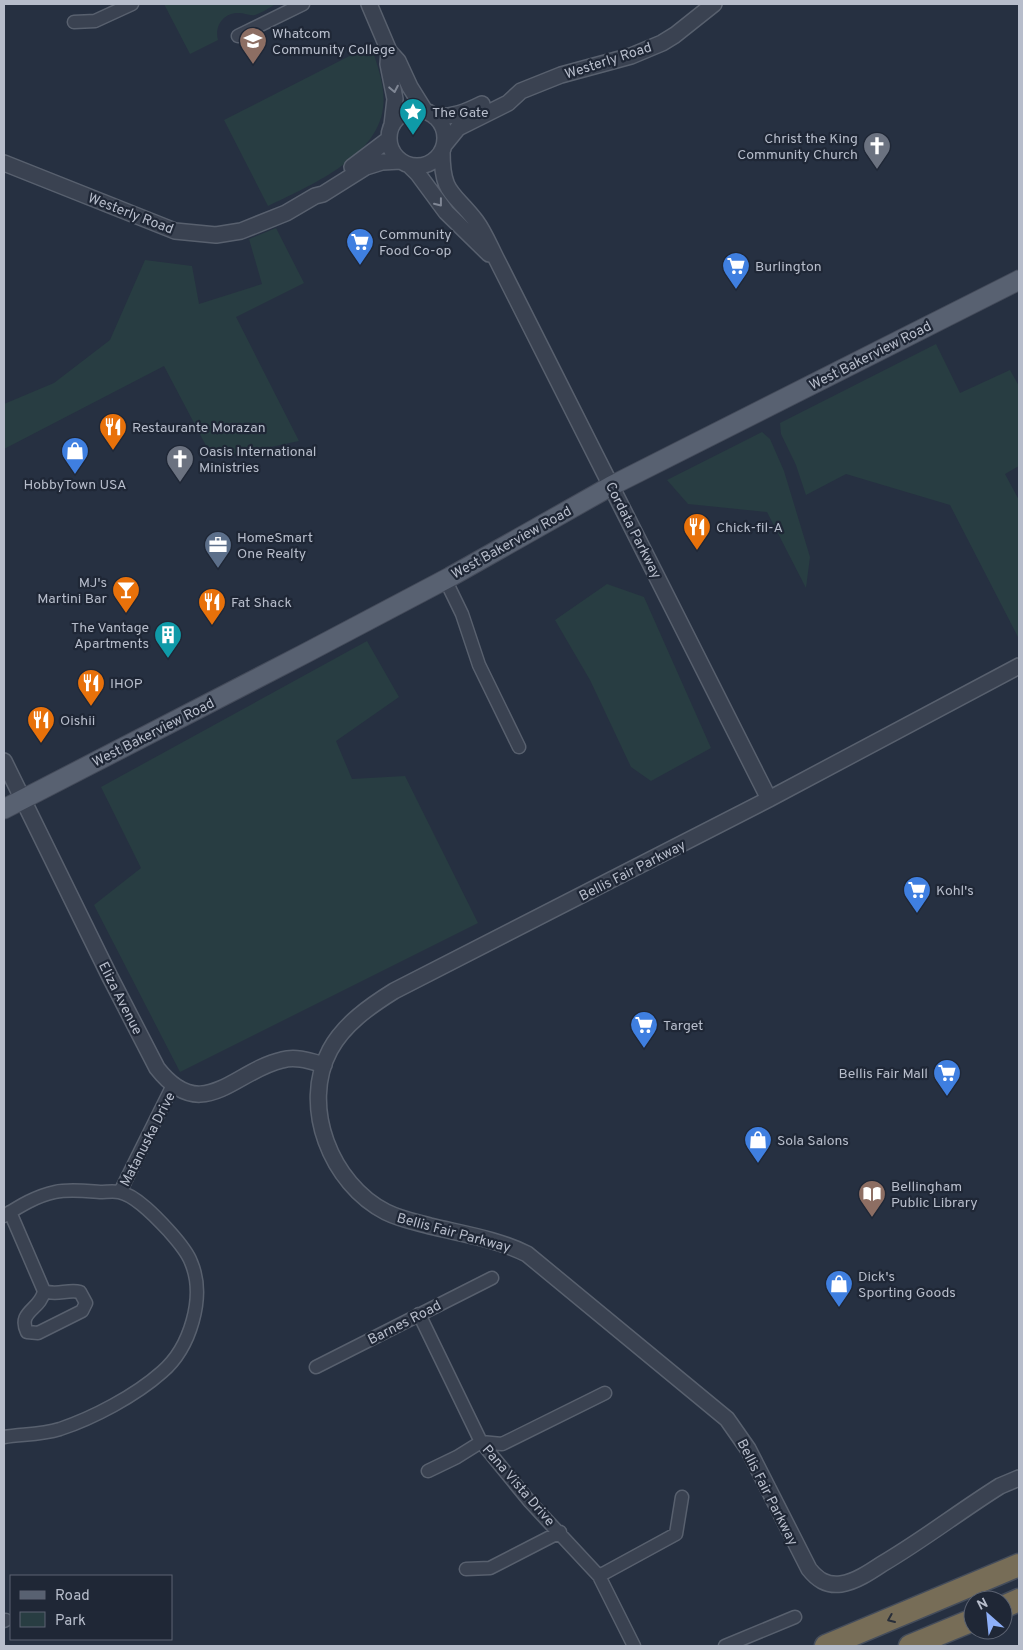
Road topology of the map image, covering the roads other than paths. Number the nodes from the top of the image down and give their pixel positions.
1 (132, 4) edge
2 (303, 4) edge
3 (369, 4) edge
4 (714, 4) edge
5 (74, 22) dead end
6 (238, 36) dead end
7 (389, 51) junction
8 (521, 92) junction
9 (430, 114) junction
10 (390, 133) junction
11 (443, 147) junction
12 (4, 163) edge
13 (405, 163) junction
14 (315, 196) junction
15 (498, 262) junction
16 (1019, 280) edge
17 (611, 486) junction
18 (445, 579) junction
19 (1019, 666) edge
20 (519, 748) dead end
21 (4, 761) edge
22 (769, 799) junction
23 (22, 800) junction
24 (4, 809) edge
25 (324, 1064) junction
26 (173, 1085) junction
27 (120, 1192) junction
28 (7, 1214) edge
29 (492, 1278) dead end
30 (44, 1291) junction
31 (419, 1314) junction
32 (316, 1368) dead end
33 (605, 1393) dead end
34 (4, 1437) edge
35 (480, 1442) junction
36 (428, 1470) dead end
37 (1019, 1478) edge
38 (682, 1497) dead end
39 (560, 1532) junction
40 (1019, 1560) edge
41 (1019, 1565) edge
42 (466, 1569) dead end
43 (599, 1576) junction
44 (936, 1600) junction
45 (796, 1617) dead end
46 (963, 1624) edge
47 (634, 1646) edge
48 (726, 1646) edge
49 (826, 1646) edge
50 (910, 1646) edge

1 - 5 street
2 - 6 street
3 - 7 street
4 - 8 street, Westerly Road
7 - 9 street
7 -> 10 street
8 - 9 street, Westerly Road
8 - 11 street, Westerly Road
9 - 10 street
9 - 11 street
10 - 13 street
10 - 14 street, Westerly Road
11 - 13 street
11 - 15 street, Cordata Parkway
12 - 14 street, Westerly Road
13 - 14 street, Westerly Road
13 -> 15 street, Cordata Parkway
15 - 17 street, Cordata Parkway
16 - 17 main road, West Bakerview Road
17 - 18 main road, West Bakerview Road
17 - 22 street, Cordata Parkway
18 - 20 street
18 - 23 main road, West Bakerview Road
19 - 22 street, Bellis Fair Parkway
21 - 23 street, Eliza Avenue
22 - 25 street, Bellis Fair Parkway
23 - 24 main road, West Bakerview Road
23 - 26 street, Eliza Avenue
25 - 26 street, Eliza Avenue
25 - 37 street, Bellis Fair Parkway
26 - 27 street, Matanuska Drive
27 - 28 street
27 - 34 street
28 - 30 street
29 - 31 street, Barnes Road
30 - 30 street
31 - 32 street, Barnes Road
31 - 35 street, Pana Vista Drive
33 - 35 street
35 - 36 street
35 - 39 street, Pana Vista Drive
38 - 43 street
39 - 42 street
39 - 43 street, Pana Vista Drive
40 - 44 highway
41 - 44 highway
43 - 47 street, Pana Vista Drive
44 -> 49 highway
45 - 48 street
46 - 50 highway

